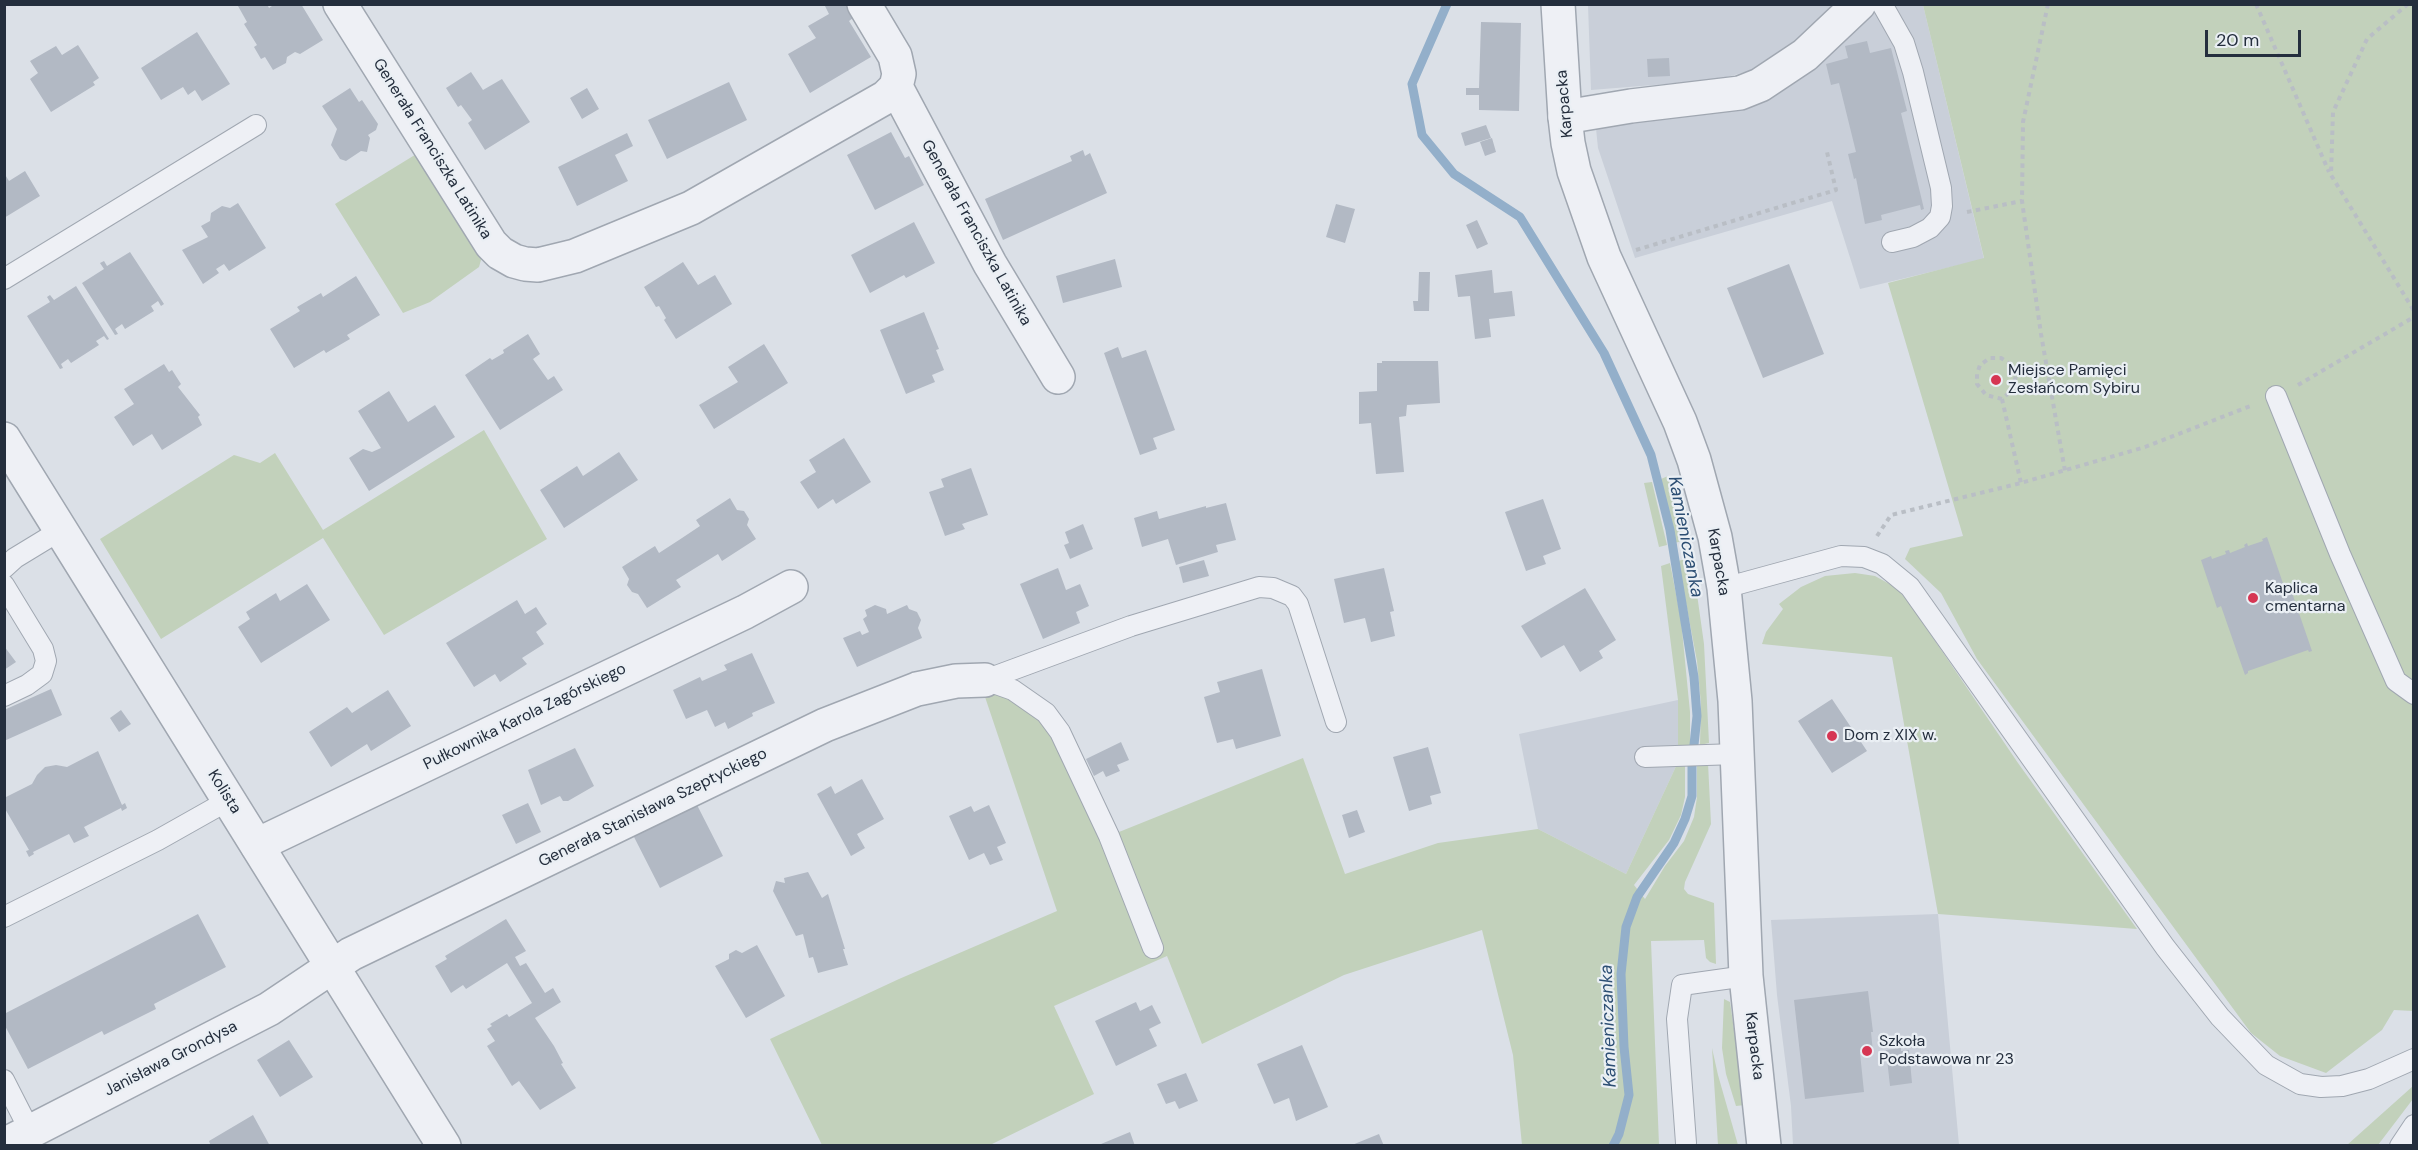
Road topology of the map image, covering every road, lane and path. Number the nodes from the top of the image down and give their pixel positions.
1 (340, 4) edge
2 (864, 4) edge
3 (1558, 4) edge
4 (1859, 4) edge
5 (1882, 4) edge
6 (2048, 4) edge
7 (2256, 4) edge
8 (2408, 4) edge
9 (896, 87) junction
10 (1565, 117) junction
11 (256, 126) dead end
12 (1827, 152) dead end
13 (2331, 176) junction
14 (2022, 201) junction
15 (1940, 217) junction
16 (1892, 242) dead end
17 (1627, 253) dead end
18 (4, 279) edge
19 (2414, 311) edge
20 (2414, 317) edge
21 (1058, 377) dead end
22 (2276, 396) junction
23 (2002, 399) junction
24 (4, 439) edge
25 (2065, 471) junction
26 (2021, 483) junction
27 (1891, 515) dead end
28 (61, 530) junction
29 (4, 568) edge
30 (4, 585) edge
31 (791, 587) dead end
32 (1724, 588) junction
33 (985, 680) junction
34 (2414, 694) edge
35 (4, 696) edge
36 (1336, 722) dead end
37 (1722, 754) junction
38 (1644, 757) dead end
39 (229, 800) junction
40 (257, 845) junction
41 (4, 917) edge
42 (1153, 948) dead end
43 (333, 967) junction
44 (1746, 976) junction
45 (2414, 1059) edge
46 (4, 1080) edge
47 (2414, 1125) edge
48 (17, 1138) edge
49 (1686, 1143) dead end
50 (444, 1146) edge
51 (1764, 1146) edge
52 (2400, 1146) edge

1 - 9 street, Generała Franciszka Latinika
2 - 9 street, Generała Franciszka Latinika
3 - 10 street, Karpacka
4 - 10 street
5 - 15 lane
6 - 14 path
7 - 13 path
8 - 13 path
9 - 21 street, Generała Franciszka Latinika
10 - 32 street, Karpacka
11 - 18 lane
12 - 17 path
13 - 19 path
14 - 15 path
14 - 25 path
15 - 16 lane
20 - 22 path
22 - 25 path
22 - 34 lane
23 - 23 path
23 - 26 path
24 - 28 street, Kolista
25 - 26 path
26 - 27 path
28 - 29 lane
28 - 39 street, Kolista
30 - 35 lane
31 - 40 street, Pułkownika Karola Zagórskiego
32 - 37 street, Karpacka
32 - 45 lane
33 - 36 lane
33 - 42 lane
33 - 43 street, Generała Stanisława Szeptyckiego
37 - 38 lane
37 - 44 street, Karpacka
39 - 40 street, Kolista
39 - 41 lane
40 - 43 street, Kolista
43 - 48 street, Janisława Grondysa
43 - 50 street, Kolista
44 - 49 lane
44 - 51 street, Karpacka
46 - 48 lane
47 - 52 lane

